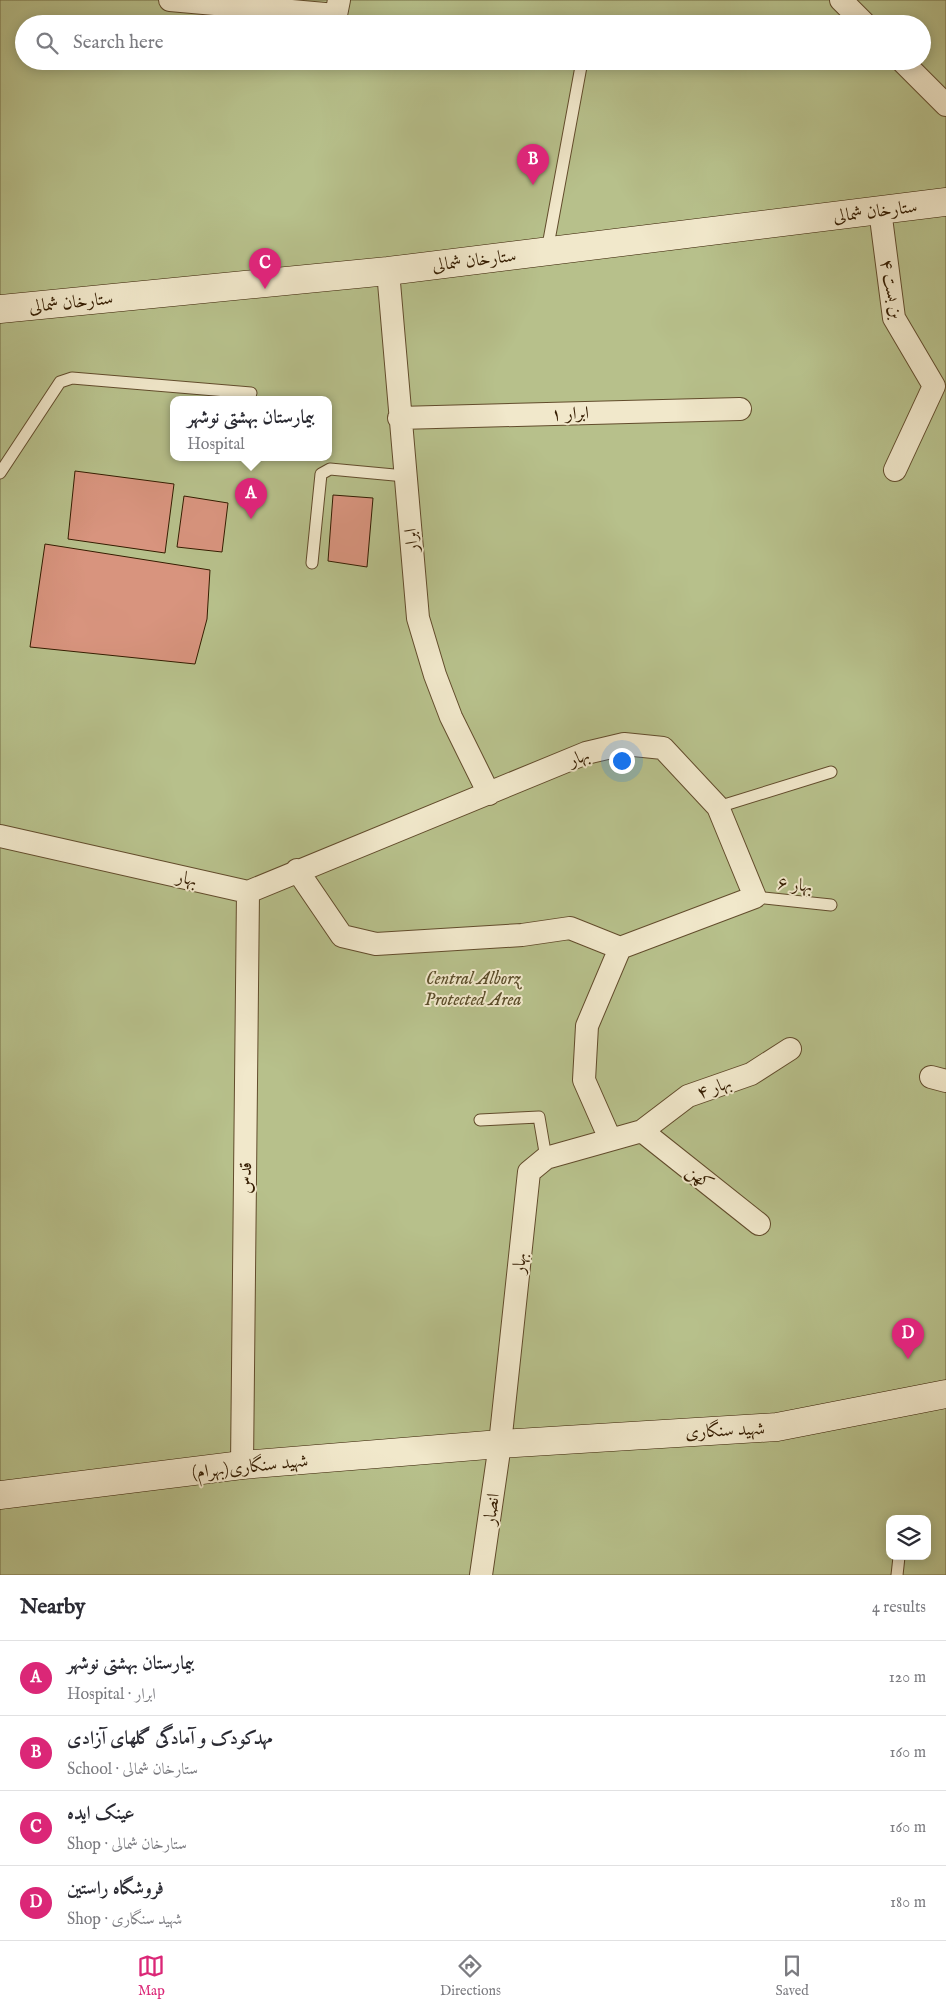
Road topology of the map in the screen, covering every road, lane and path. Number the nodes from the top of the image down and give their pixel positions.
1 (170, 0) edge
2 (841, 0) edge
3 (233, 3) edge
4 (338, 7) edge
5 (856, 15) edge
6 (580, 70) edge
7 (911, 70) edge
8 (946, 105) edge
9 (946, 202) edge
10 (880, 210) junction
11 (547, 251) junction
12 (388, 272) junction
13 (0, 309) edge
14 (251, 393) dead end
15 (740, 409) dead end
16 (399, 418) junction
17 (895, 470) dead end
18 (0, 473) edge
19 (405, 476) junction
20 (312, 563) dead end
21 (831, 772) dead end
22 (489, 794) junction
23 (718, 807) junction
24 (0, 836) edge
25 (298, 870) junction
26 (248, 892) junction
27 (754, 897) junction
28 (831, 905) dead end
29 (620, 948) junction
30 (790, 1049) dead end
31 (480, 1120) dead end
32 (642, 1131) junction
33 (610, 1139) junction
34 (546, 1158) junction
35 (759, 1224) dead end
36 (946, 1394) edge
37 (500, 1444) junction
38 (242, 1466) junction
39 (0, 1495) edge
40 (899, 1560) edge
41 (481, 1575) edge
42 (897, 1575) edge

1 - 3 street
2 - 5 street
3 - 4 street
6 - 11 lane
7 - 8 street
9 - 10 main road, ستارخان شمالی
10 - 11 main road, ستارخان شمالی
10 - 17 street, بن بست ۴
11 - 12 main road, ستارخان شمالی
12 - 13 main road, ستارخان شمالی
12 - 16 street, ابرار
14 - 18 lane
15 - 16 street, ابرار ۱
16 - 19 street, ابرار
19 - 20 lane
19 - 22 street, ابرار
21 - 23 lane
22 - 23 street, بهار
22 - 25 street, بهار
23 - 27 street, بهار
24 - 26 street, بهار
25 - 26 street, بهار
25 - 29 street
26 - 38 street, قدس
27 - 28 lane, بهار ۶
27 - 29 street
29 - 33 street
30 - 32 street, بهار ۴
31 - 34 lane
32 - 33 street, بهار
32 - 35 street, کهن
33 - 34 street, بهار
34 - 37 street, بهار
36 - 37 main road, شهید سنگاری
37 - 38 main road, شهید سنگاری(بهرام)
37 - 41 street, انصار
38 - 39 main road, شهید سنگاری(بهرام)
40 - 42 lane

